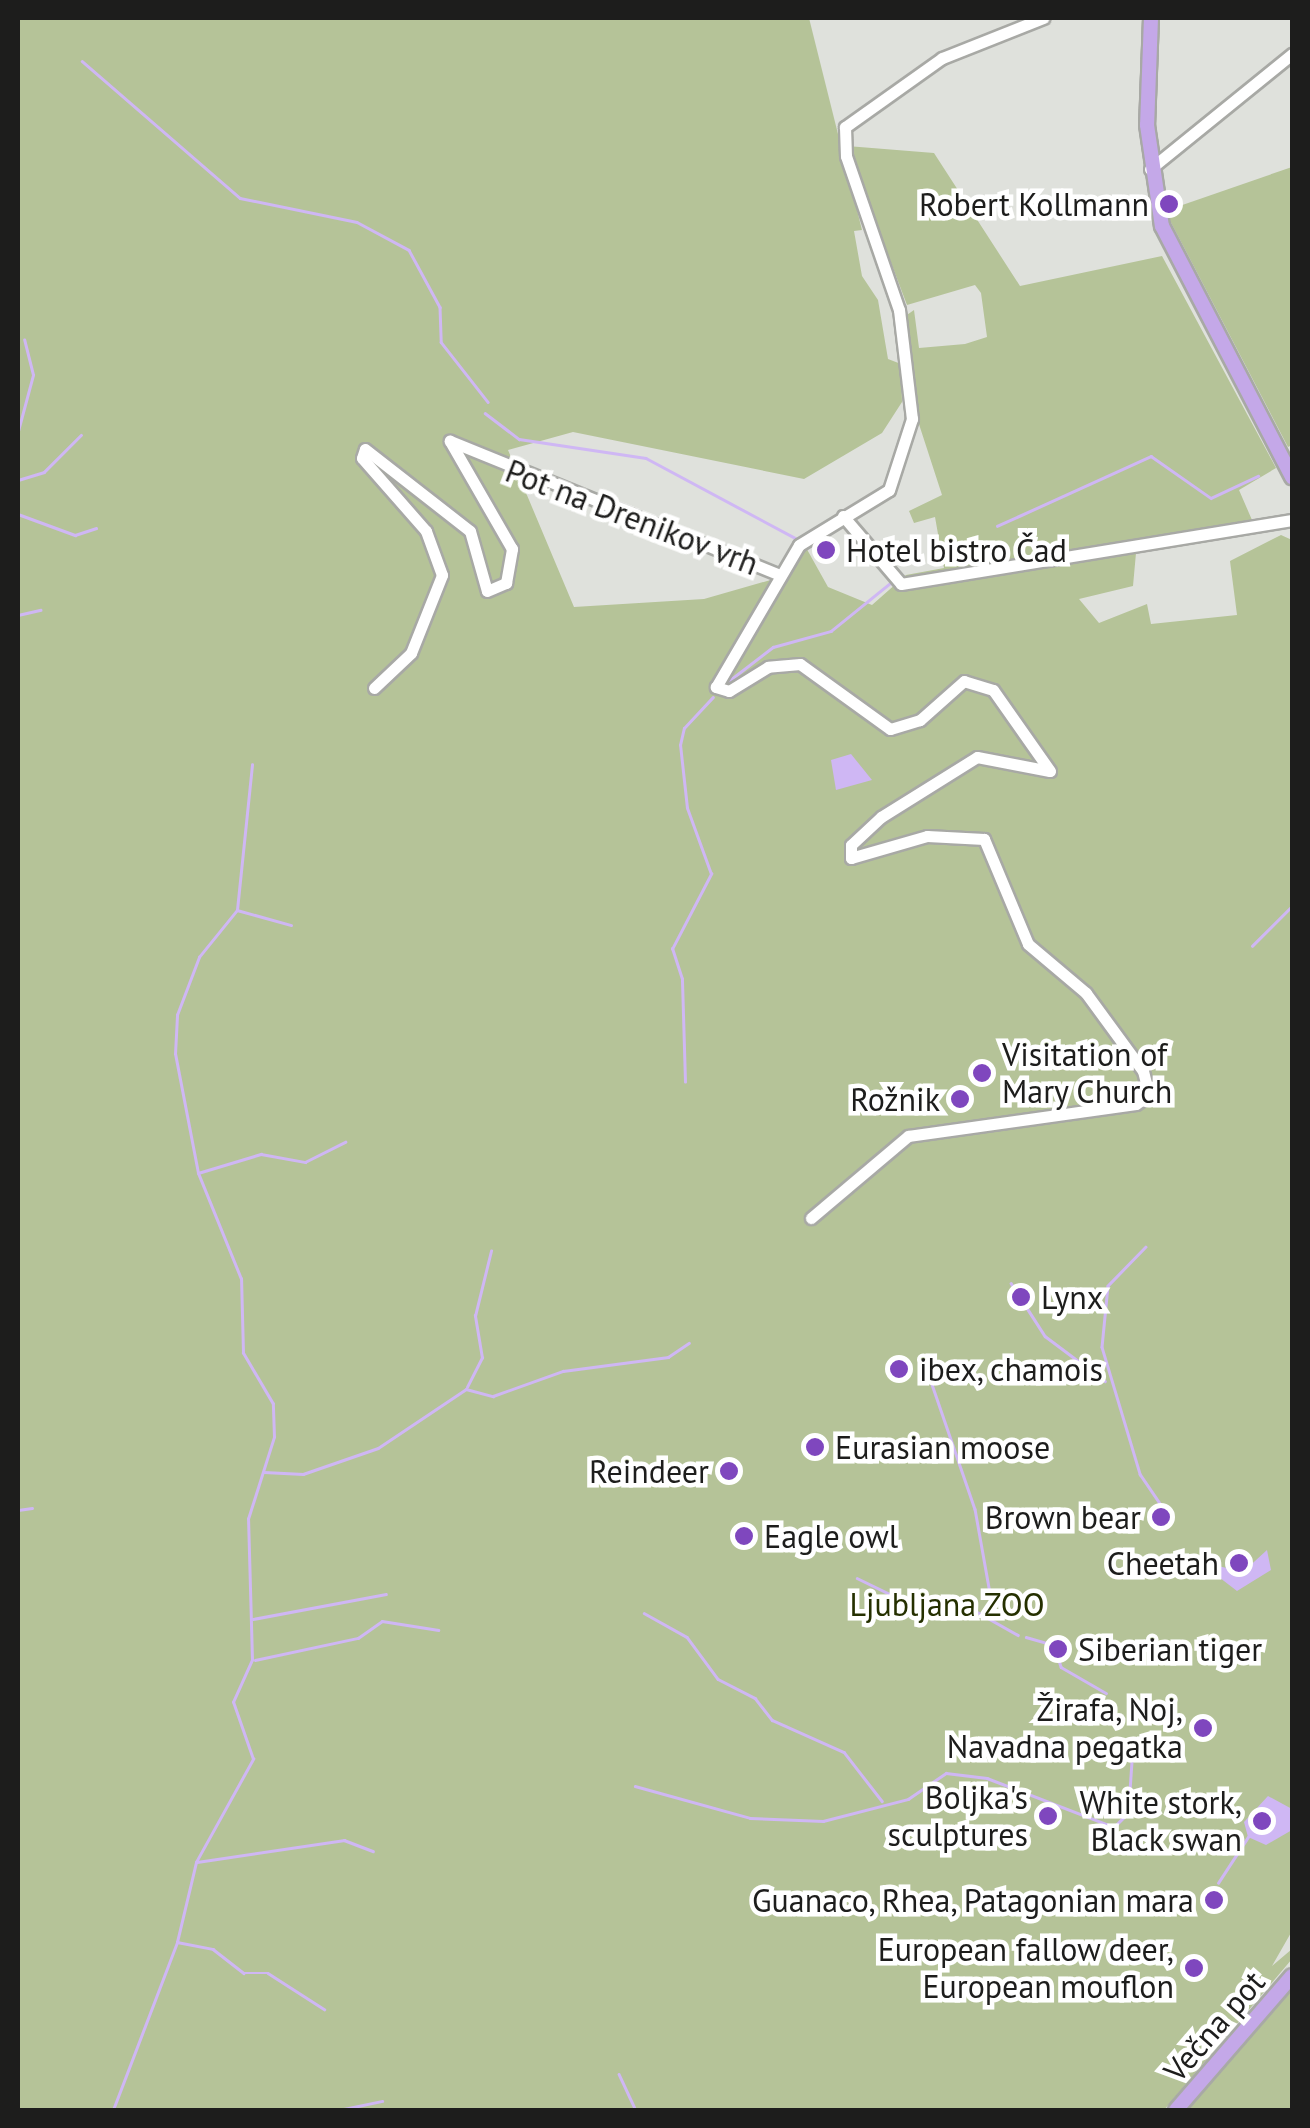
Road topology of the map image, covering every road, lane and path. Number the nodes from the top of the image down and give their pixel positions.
1 (1043, 18) edge
2 (1151, 18) edge
3 (1292, 54) edge
4 (1150, 169) junction
5 (1292, 477) edge
6 (843, 516) junction
7 (1292, 520) edge
8 (778, 574) junction
9 (374, 688) dead end
10 (811, 1218) dead end
11 (1292, 1976) edge
12 (1176, 2110) edge

1 - 6 street
2 - 4 main road
3 - 4 street
4 - 5 main road
6 - 7 street
6 - 8 street
8 - 9 street, Pot na Drenikov vrh
8 - 10 street
11 - 12 main road, Večna pot

